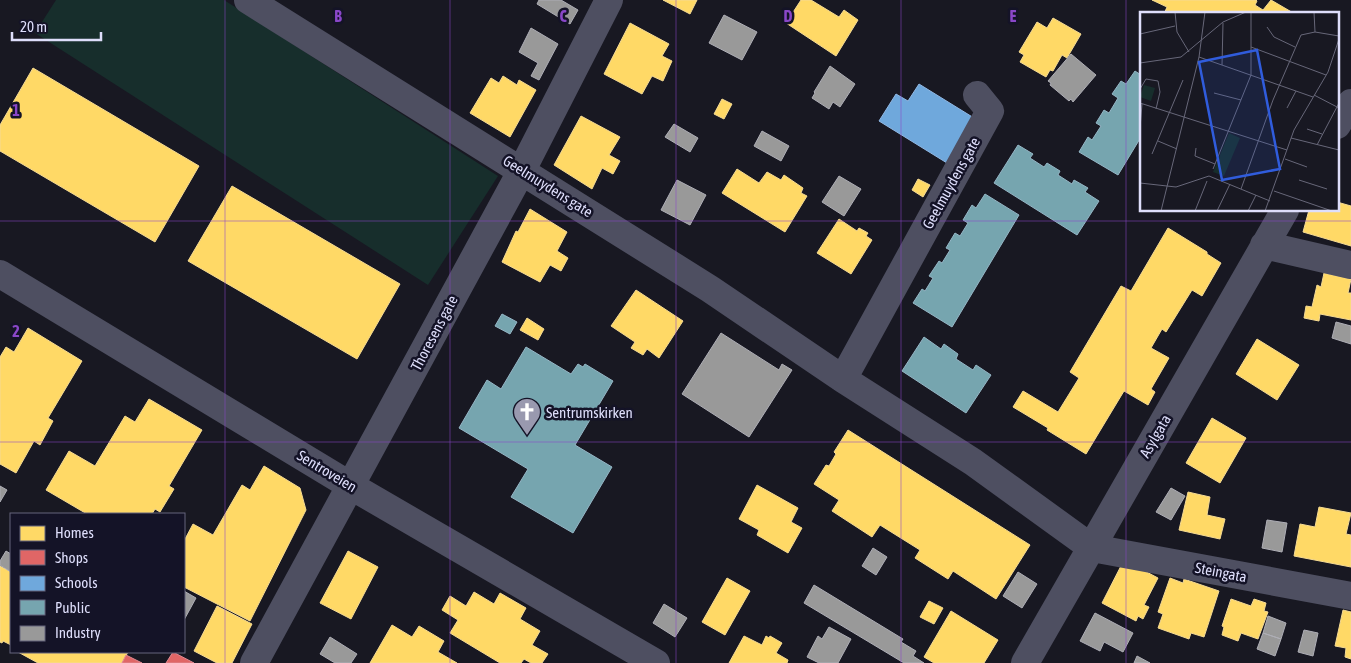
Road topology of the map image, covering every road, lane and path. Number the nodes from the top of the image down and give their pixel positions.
1 (248, 0) edge
2 (609, 0) edge
3 (976, 95) dead end
4 (1351, 103) edge
5 (1338, 123) edge
6 (522, 170) junction
7 (1284, 211) edge
8 (1264, 245) junction
9 (1351, 266) edge
10 (0, 274) edge
11 (843, 380) junction
12 (351, 486) junction
13 (1092, 548) junction
14 (1351, 596) edge
15 (254, 663) edge
16 (656, 663) edge
17 (1025, 663) edge

1 - 6 street, Geelmuydens gate
2 - 6 street, Thoresens gate
3 - 11 street, Geelmuydens gate
4 - 5 street
6 - 11 street, Geelmuydens gate
6 - 12 street, Thoresens gate
7 - 8 street, Asylgata
8 - 9 street
8 - 13 street, Asylgata
10 - 12 street, Sentroveien
11 - 13 street, Geelmuydens gate
12 - 15 street, Thoresens gate
12 - 16 street, Sentroveien
13 - 14 street, Steingata
13 - 17 street, Asylgata

